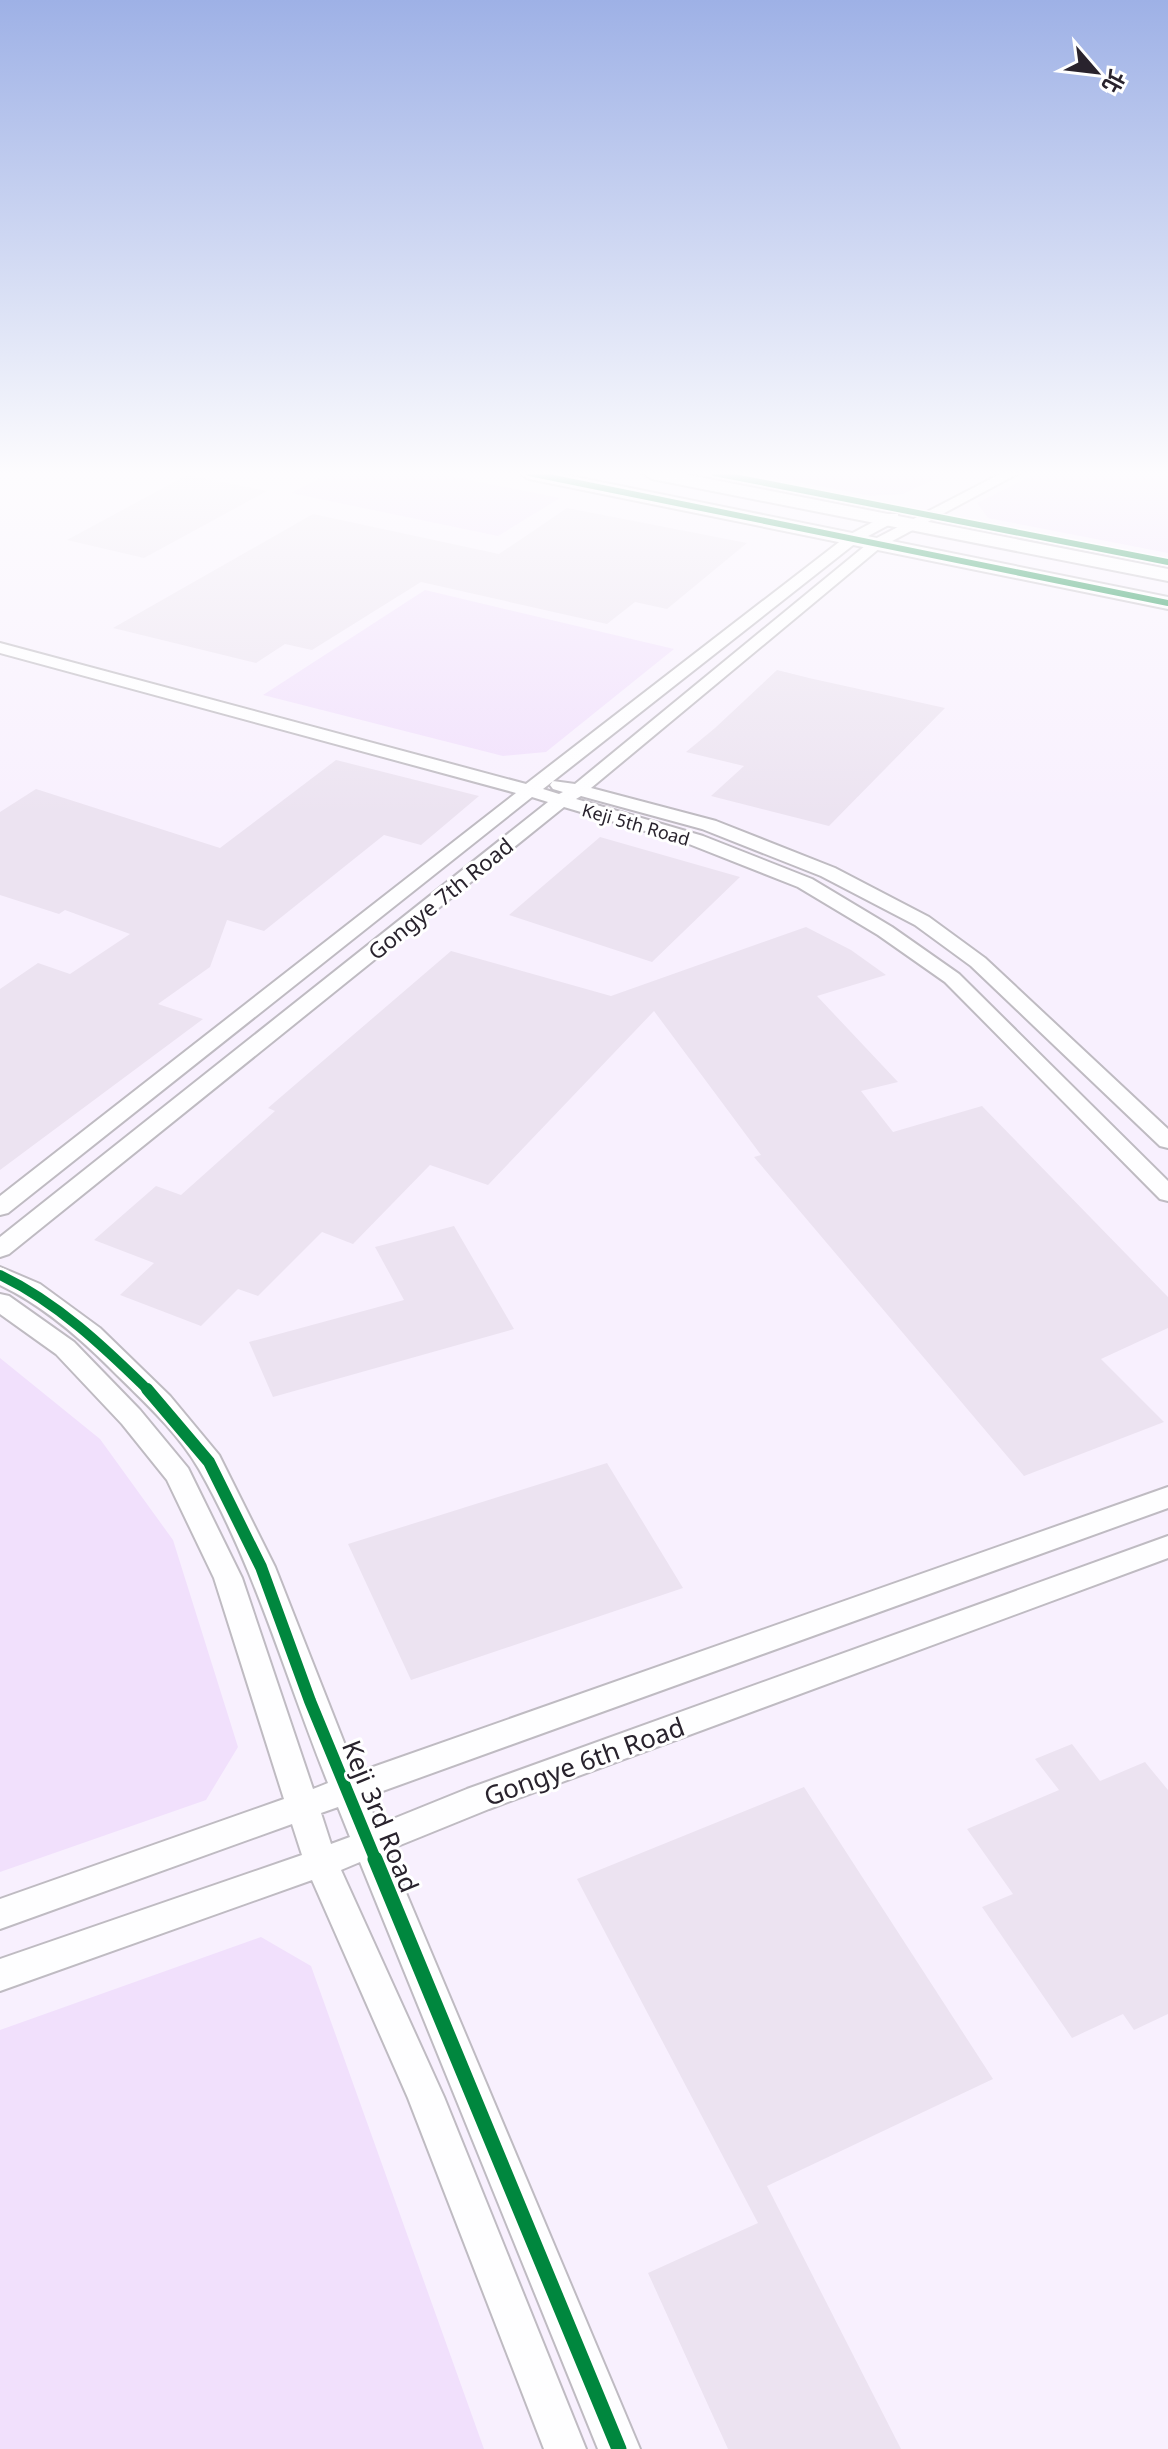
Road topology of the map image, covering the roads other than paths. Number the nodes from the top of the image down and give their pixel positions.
1 (808, 587) edge
2 (819, 587) edge
3 (1111, 587) edge
4 (1168, 603) edge
5 (0, 637) edge
6 (0, 648) edge
7 (536, 786) junction
8 (578, 790) junction
9 (559, 802) junction
10 (1168, 1141) edge
11 (1168, 1194) edge
12 (0, 1208) edge
13 (0, 1249) edge
14 (0, 1275) edge
15 (0, 1302) edge
16 (1168, 1497) edge
17 (1168, 1547) edge
18 (348, 1791) junction
19 (302, 1807) junction
20 (369, 1845) junction
21 (321, 1863) junction
22 (0, 1914) edge
23 (0, 1975) edge
24 (565, 2449) edge
25 (619, 2449) edge

1 - 7 street, Gongye 7th Road
2 - 8 street, Gongye 7th Road
3 - 4 street
5 - 7 street, Keji 5th Road
6 - 7 street, Keji 5th Road
7 - 8 street, Keji 5th Road
7 - 9 street, Keji 5th Road
7 - 12 street, Gongye 7th Road
8 - 9 street, Gongye 7th Road
8 - 10 street, Keji 5th Road
9 - 11 street, Keji 5th Road
9 - 13 street, Gongye 7th Road
14 - 18 street, Keji 3rd Road
15 - 19 street
16 - 18 street
17 - 20 street, Gongye 6th Road
18 - 19 street
18 - 20 street, Keji 3rd Road
19 - 21 street
19 - 22 street
20 - 21 street, Gongye 6th Road
20 - 25 street, Keji 3rd Road
21 - 23 street, Gongye 6th Road
21 - 24 street

